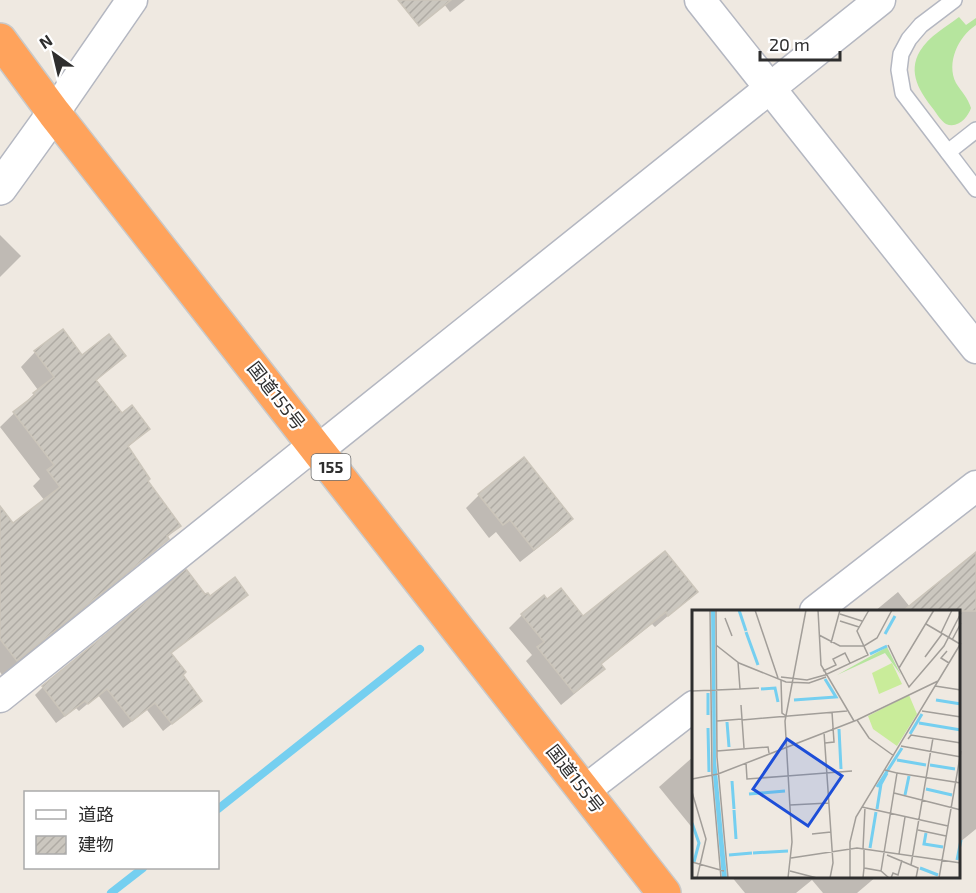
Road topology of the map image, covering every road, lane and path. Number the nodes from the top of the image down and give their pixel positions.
1 (132, 0) edge
2 (700, 0) edge
3 (880, 0) edge
4 (954, 0) edge
5 (0, 40) edge
6 (769, 88) junction
7 (54, 113) junction
8 (976, 130) edge
9 (948, 152) junction
10 (0, 188) edge
11 (976, 189) edge
12 (976, 348) edge
13 (316, 447) junction
14 (976, 486) edge
15 (816, 610) edge
16 (0, 697) edge
17 (692, 707) edge
18 (584, 791) junction
19 (664, 893) edge

1 - 7 street
2 - 6 street
3 - 6 street
4 - 9 lane
5 - 7 highway, 国道155号 / 155
6 - 12 street
6 - 13 street
7 - 10 street
7 - 13 highway, 国道155号 / 155
8 - 9 lane
9 - 11 lane
13 - 16 street
13 - 18 highway, 国道155号 / 155
14 - 15 street
17 - 18 street
18 - 19 highway, 国道155号 / 155

